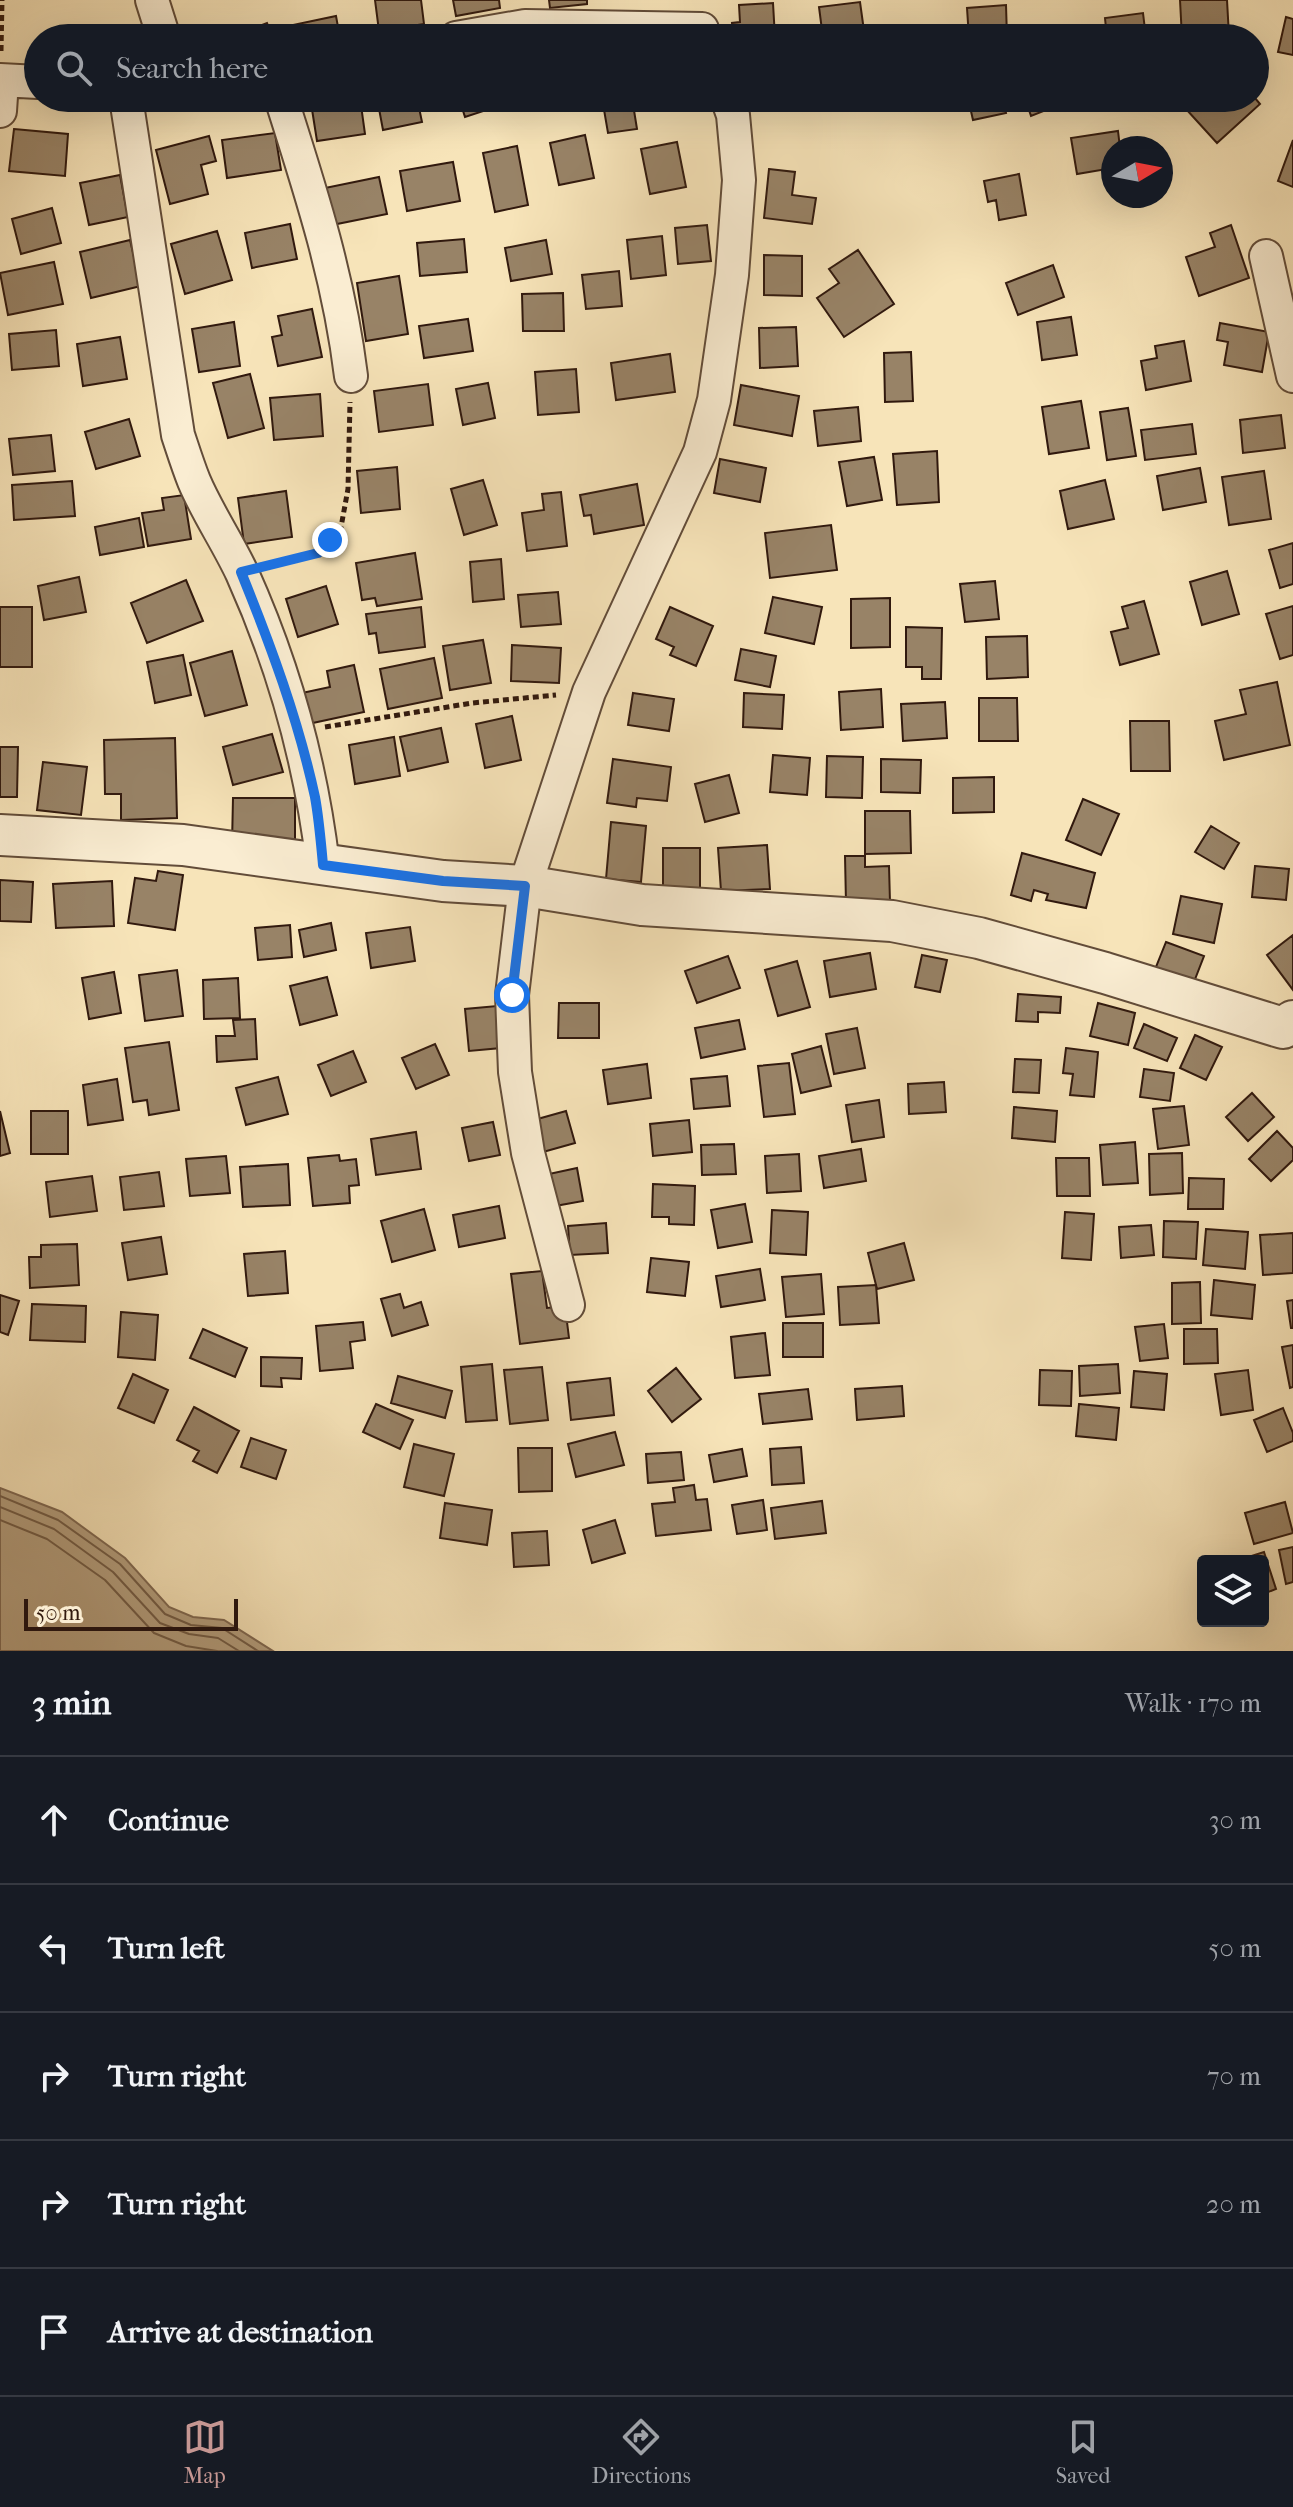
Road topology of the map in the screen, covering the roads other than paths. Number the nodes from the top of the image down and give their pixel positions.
1 (152, 0) edge
2 (524, 13) edge
3 (706, 22) edge
4 (160, 24) edge
5 (494, 24) edge
6 (24, 85) edge
7 (1, 91) edge
8 (128, 112) edge
9 (285, 112) edge
10 (732, 112) edge
11 (1266, 256) dead end
12 (351, 376) road end
13 (1293, 376) edge
14 (0, 835) edge
15 (323, 865) junction
16 (525, 886) junction
17 (1290, 1029) edge
18 (568, 1305) dead end

1 - 4 street
2 - 3 street
2 - 5 street
6 - 7 street
8 - 15 street
9 - 12 street
10 - 16 street
11 - 13 street
14 - 15 street
15 - 16 street
16 - 17 street
16 - 18 street

